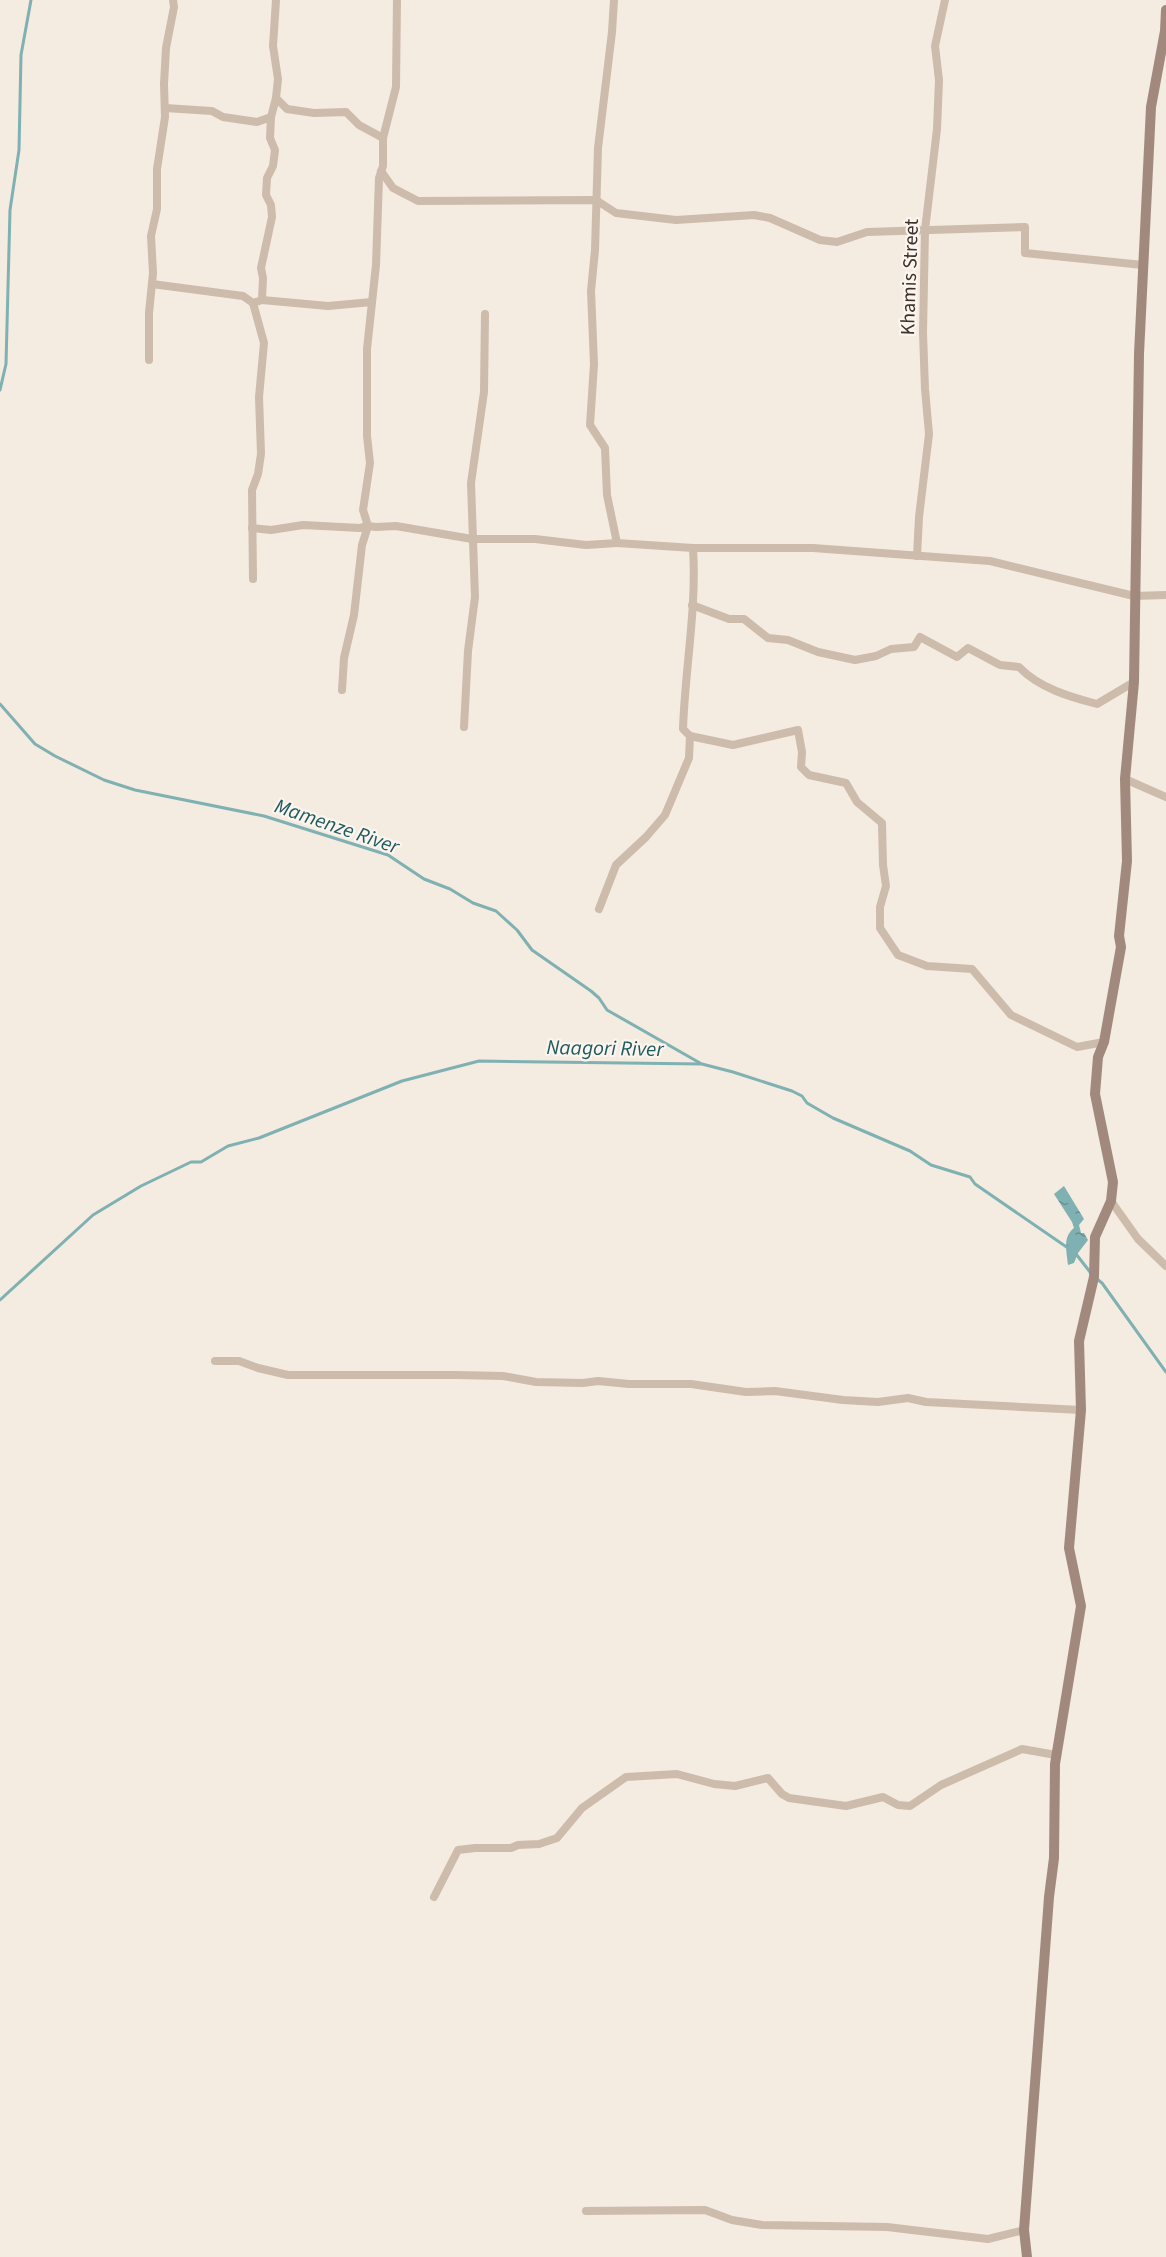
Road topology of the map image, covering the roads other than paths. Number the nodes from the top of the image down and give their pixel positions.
1 (173, 0) edge
2 (276, 0) edge
3 (397, 0) edge
4 (614, 0) edge
5 (945, 0) edge
6 (1166, 10) edge
7 (276, 98) junction
8 (165, 108) junction
9 (271, 117) junction
10 (383, 138) junction
11 (381, 171) junction
12 (596, 200) junction
13 (925, 230) junction
14 (1143, 265) junction
15 (152, 284) junction
16 (262, 300) junction
17 (253, 303) junction
18 (372, 303) junction
19 (485, 314) dead end
20 (149, 360) dead end
21 (368, 526) junction
22 (252, 528) junction
23 (472, 539) junction
24 (617, 543) junction
25 (693, 548) junction
26 (917, 556) junction
27 (253, 579) dead end
28 (1166, 596) edge
29 (1134, 597) junction
30 (692, 605) junction
31 (1134, 682) junction
32 (342, 690) dead end
33 (464, 727) dead end
34 (690, 736) junction
35 (1125, 779) junction
36 (1166, 797) edge
37 (599, 909) dead end
38 (1104, 1042) junction
39 (1111, 1201) junction
40 (1166, 1266) edge
41 (215, 1361) dead end
42 (1081, 1410) junction
43 (1056, 1755) junction
44 (434, 1897) dead end
45 (586, 2211) dead end
46 (1023, 2230) junction
47 (1027, 2257) edge

1 - 8 street
2 - 7 street
3 - 10 street
4 - 12 street
5 - 13 street, Khamis Street
6 - 14 street
7 - 9 street
7 - 10 street
8 - 9 street
8 - 15 street
9 - 16 street
10 - 11 street
11 - 12 street
11 - 18 street
12 - 13 street
12 - 24 street
13 - 14 street
13 - 26 street, Khamis Street
14 - 29 street
15 - 17 street
15 - 20 street
16 - 17 street
16 - 18 street
17 - 22 street
18 - 21 street
19 - 23 street
21 - 22 street
21 - 23 street
21 - 32 street
22 - 27 street
23 - 24 street
23 - 33 street
24 - 25 street
25 - 26 street
25 - 30 street
26 - 29 street
28 - 29 street
29 - 31 street
30 - 31 street
30 - 34 street
31 - 35 street
34 - 37 street
34 - 38 street
35 - 36 street
35 - 38 street
38 - 39 street
39 - 40 street
39 - 42 street
41 - 42 street
42 - 43 street
43 - 44 street
43 - 46 street
45 - 46 street
46 - 47 street

